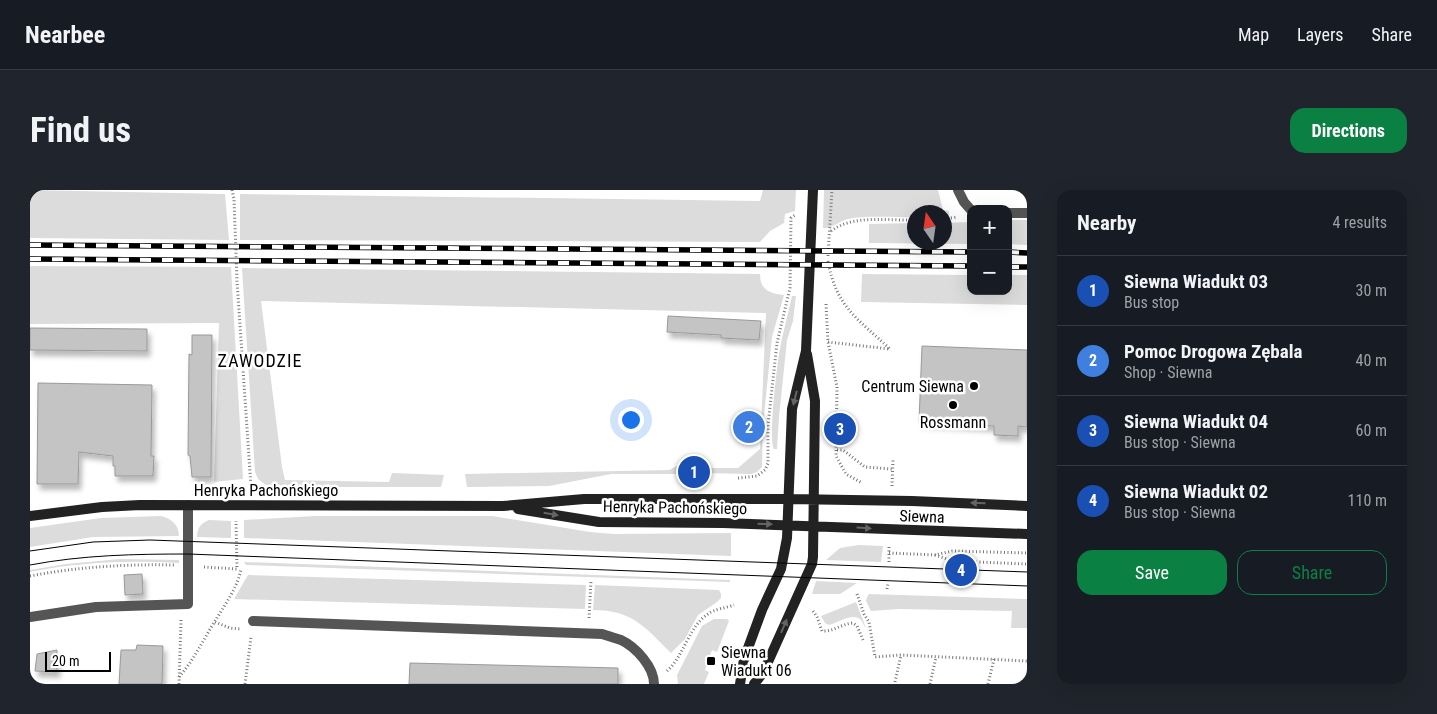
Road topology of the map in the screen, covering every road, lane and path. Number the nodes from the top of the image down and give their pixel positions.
1 (232, 190) edge
2 (813, 190) edge
3 (832, 190) edge
4 (958, 190) edge
5 (967, 205) edge
6 (1027, 205) edge
7 (799, 212) dead end
8 (1012, 213) edge
9 (1027, 213) edge
10 (907, 220) edge
11 (830, 232) junction
12 (828, 261) junction
13 (826, 279) dead end
14 (826, 296) dead end
15 (828, 342) junction
16 (806, 351) junction
17 (836, 450) junction
18 (831, 456) dead end
19 (836, 456) junction
20 (893, 459) dead end
21 (892, 468) junction
22 (738, 478) dead end
23 (863, 484) dead end
24 (892, 485) dead end
25 (251, 487) dead end
26 (789, 499) junction
27 (815, 499) junction
28 (188, 505) junction
29 (503, 506) junction
30 (1027, 506) edge
31 (30, 516) edge
32 (236, 520) dead end
33 (789, 525) junction
34 (815, 526) junction
35 (1027, 534) edge
36 (889, 546) dead end
37 (1027, 553) edge
38 (889, 554) junction
39 (935, 555) junction
40 (888, 562) dead end
41 (1027, 564) edge
42 (179, 566) dead end
43 (196, 566) dead end
44 (240, 569) dead end
45 (30, 576) edge
46 (590, 581) dead end
47 (888, 584) dead end
48 (887, 590) dead end
49 (857, 594) dead end
50 (182, 604) junction
51 (734, 605) dead end
52 (812, 611) dead end
53 (30, 617) edge
54 (215, 622) junction
55 (253, 622) joint
56 (230, 628) dead end
57 (588, 633) junction
58 (863, 640) dead end
59 (900, 655) junction
60 (936, 657) junction
61 (994, 660) junction
62 (1027, 661) edge
63 (674, 665) dead end
64 (179, 678) junction
65 (895, 682) dead end
66 (179, 684) edge
67 (245, 684) edge
68 (654, 684) edge
69 (740, 684) edge
70 (754, 684) edge
71 (930, 684) edge
72 (988, 684) edge

1 - 25 path
2 - 16 street
3 - 11 path
4 - 5 street
6 - 8 street
7 - 22 path
8 - 9 street
10 - 11 path
11 - 12 path
12 - 13 path
12 - 15 path
14 - 15 path
15 - 17 path
16 -> 26 street
16 - 27 street
17 - 19 path
17 - 21 path
18 - 19 path
19 - 23 path
20 - 21 path
21 - 24 path
26 - 27 street, Siewna
26 - 29 street, Henryka Pachońskiego
26 - 33 street
30 -> 27 street, Siewna
27 - 34 street
28 - 29 street, Henryka Pachońskiego
28 - 31 street, Henryka Pachońskiego
28 - 50 street
29 -> 33 street, Henryka Pachońskiego
32 - 43 path
33 - 34 street, Siewna
33 - 69 street
34 -> 35 street, Siewna
70 -> 34 street
36 - 38 path
37 - 39 path
38 - 39 path
38 - 40 path
39 - 41 path
42 - 45 path
44 - 54 path
46 - 57 path
47 - 48 path
49 - 59 path
50 - 53 street
50 - 64 path
51 - 63 path
52 - 58 path
54 - 56 path
54 - 64 path
55 - 57 street
55 - 67 path
57 - 68 street
59 - 60 path
59 - 65 path
60 - 61 path
60 - 71 path
61 - 62 path
61 - 72 path
64 - 66 path

